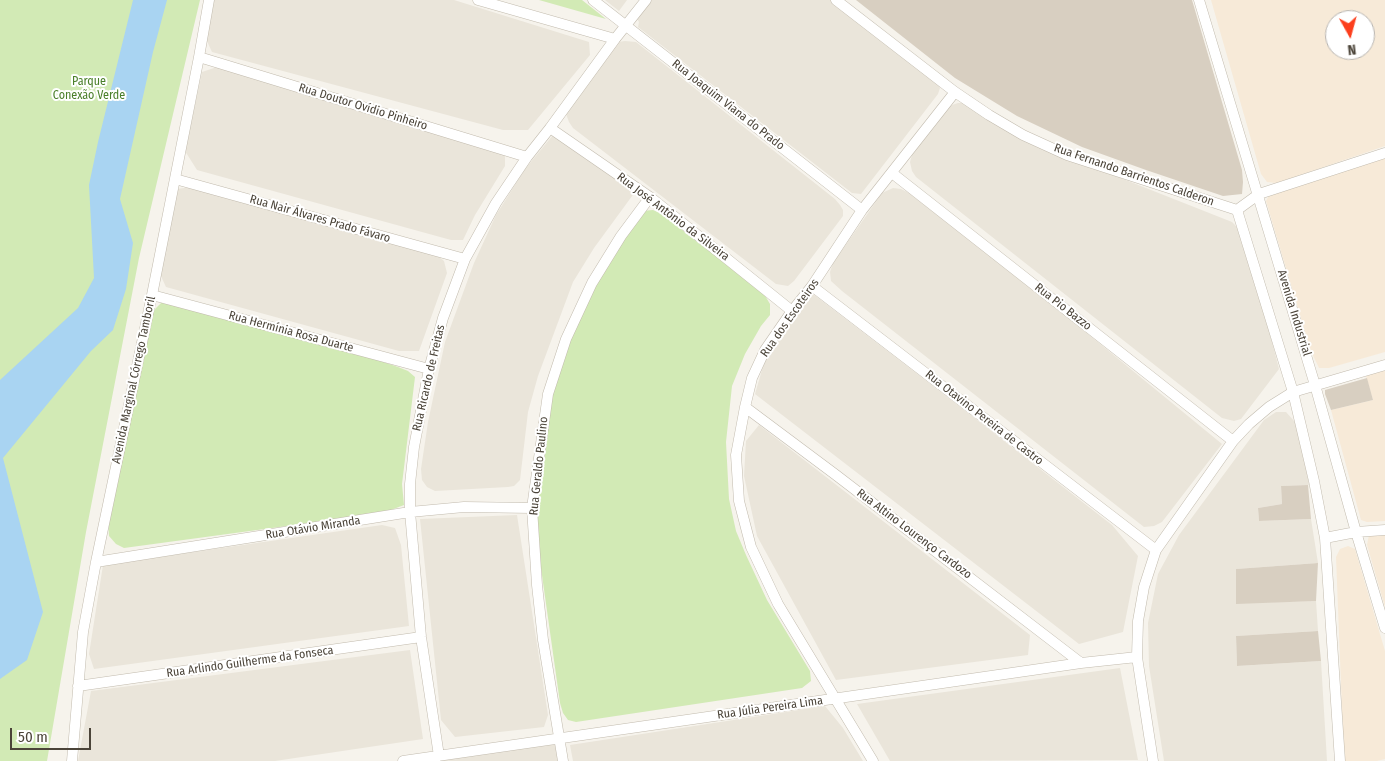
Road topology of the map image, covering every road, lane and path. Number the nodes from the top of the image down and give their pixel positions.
1 (209, 0) edge
2 (478, 0) edge
3 (593, 0) edge
4 (646, 0) edge
5 (836, 0) edge
6 (1199, 0) edge
7 (626, 25) junction
8 (615, 39) junction
9 (199, 58) junction
10 (955, 92) junction
11 (550, 128) junction
12 (1385, 152) edge
13 (527, 157) junction
14 (892, 173) junction
15 (175, 179) junction
16 (1259, 194) junction
17 (650, 197) junction
18 (862, 210) junction
19 (1236, 210) junction
20 (465, 260) junction
21 (812, 286) junction
22 (152, 295) junction
23 (792, 311) junction
24 (1385, 365) edge
25 (429, 368) junction
26 (1315, 385) junction
27 (1293, 392) junction
28 (745, 407) junction
29 (1234, 441) junction
30 (532, 508) junction
31 (410, 512) junction
32 (1385, 530) edge
33 (1356, 532) junction
34 (1325, 538) junction
35 (1156, 550) junction
36 (96, 562) junction
37 (1385, 628) edge
38 (421, 637) junction
39 (1137, 658) junction
40 (1082, 663) junction
41 (78, 686) junction
42 (836, 698) junction
43 (559, 738) junction
44 (439, 756) junction
45 (72, 761) edge
46 (403, 761) edge
47 (563, 761) edge
48 (873, 761) edge
49 (1153, 761) edge
50 (1340, 761) edge

1 - 9 street, Avenida Marginal Córrego Tamboril
2 - 8 street
3 - 7 street, Rua Joaquim Viana do Prado
4 - 7 street, Rua Ricardo de Freitas
5 - 10 street, Rua Fernando Barrientos Calderon
6 - 16 street, Avenida Industrial
7 - 8 street, Rua Ricardo de Freitas
7 - 18 street, Rua Joaquim Viana do Prado
8 - 11 street, Rua Ricardo de Freitas
9 - 13 street, Rua Doutor Ovídio Pinheiro
9 - 15 street, Avenida Marginal Córrego Tamboril
10 - 14 street, Rua dos Escoteiros
10 - 19 street, Rua Fernando Barrientos Calderon
11 - 13 street, Rua Ricardo de Freitas
11 - 17 street, Rua José Antônio da Silveira
12 - 16 street
13 - 20 street, Rua Ricardo de Freitas
14 - 18 street, Rua dos Escoteiros
14 - 29 street, Rua Pio Bazzo
15 - 20 street, Rua Nair Álvares Prado Fávaro
15 - 22 street, Avenida Marginal Córrego Tamboril
16 - 19 street
16 - 26 street, Avenida Industrial
17 - 23 street, Rua José Antônio da Silveira
17 - 30 street, Rua Geraldo Paulino
18 - 21 street, Rua dos Escoteiros
19 - 27 street, Avenida Industrial
20 - 25 street, Rua Ricardo de Freitas
21 - 23 street, Rua dos Escoteiros
21 - 35 street, Rua Otavino Pereira de Castro
22 - 25 street, Rua Hermínia Rosa Duarte
22 - 36 street, Avenida Marginal Córrego Tamboril
23 - 28 street, Rua dos Escoteiros
24 - 26 street
25 - 31 street, Rua Ricardo de Freitas
26 - 27 street
26 - 33 street, Avenida Industrial
27 - 29 street
27 - 34 street, Avenida Industrial
28 - 40 street, Rua Altino Lourenço Cardozo
28 - 42 street, Rua dos Escoteiros
29 - 35 street
30 - 31 street, Rua Otávio Miranda
30 - 43 street, Rua Geraldo Paulino
31 - 36 street, Rua Otávio Miranda
31 - 38 street, Rua Ricardo de Freitas
32 - 33 street
33 - 34 street
33 - 37 street, Avenida Industrial
34 - 50 street, Avenida Industrial
35 - 39 street
36 - 41 street, Avenida Marginal Córrego Tamboril
38 - 41 street, Rua Arlindo Guilherme da Fonseca
38 - 44 street, Rua Ricardo de Freitas
39 - 40 street, Rua Júlia Pereira Lima
39 - 49 street
40 - 42 street, Rua Júlia Pereira Lima
41 - 45 street, Avenida Marginal Córrego Tamboril
42 - 43 street, Rua Júlia Pereira Lima
42 - 48 street, Rua dos Escoteiros
43 - 44 street, Rua Júlia Pereira Lima
43 - 47 street, Rua Geraldo Paulino
44 - 46 street, Rua Júlia Pereira Lima

